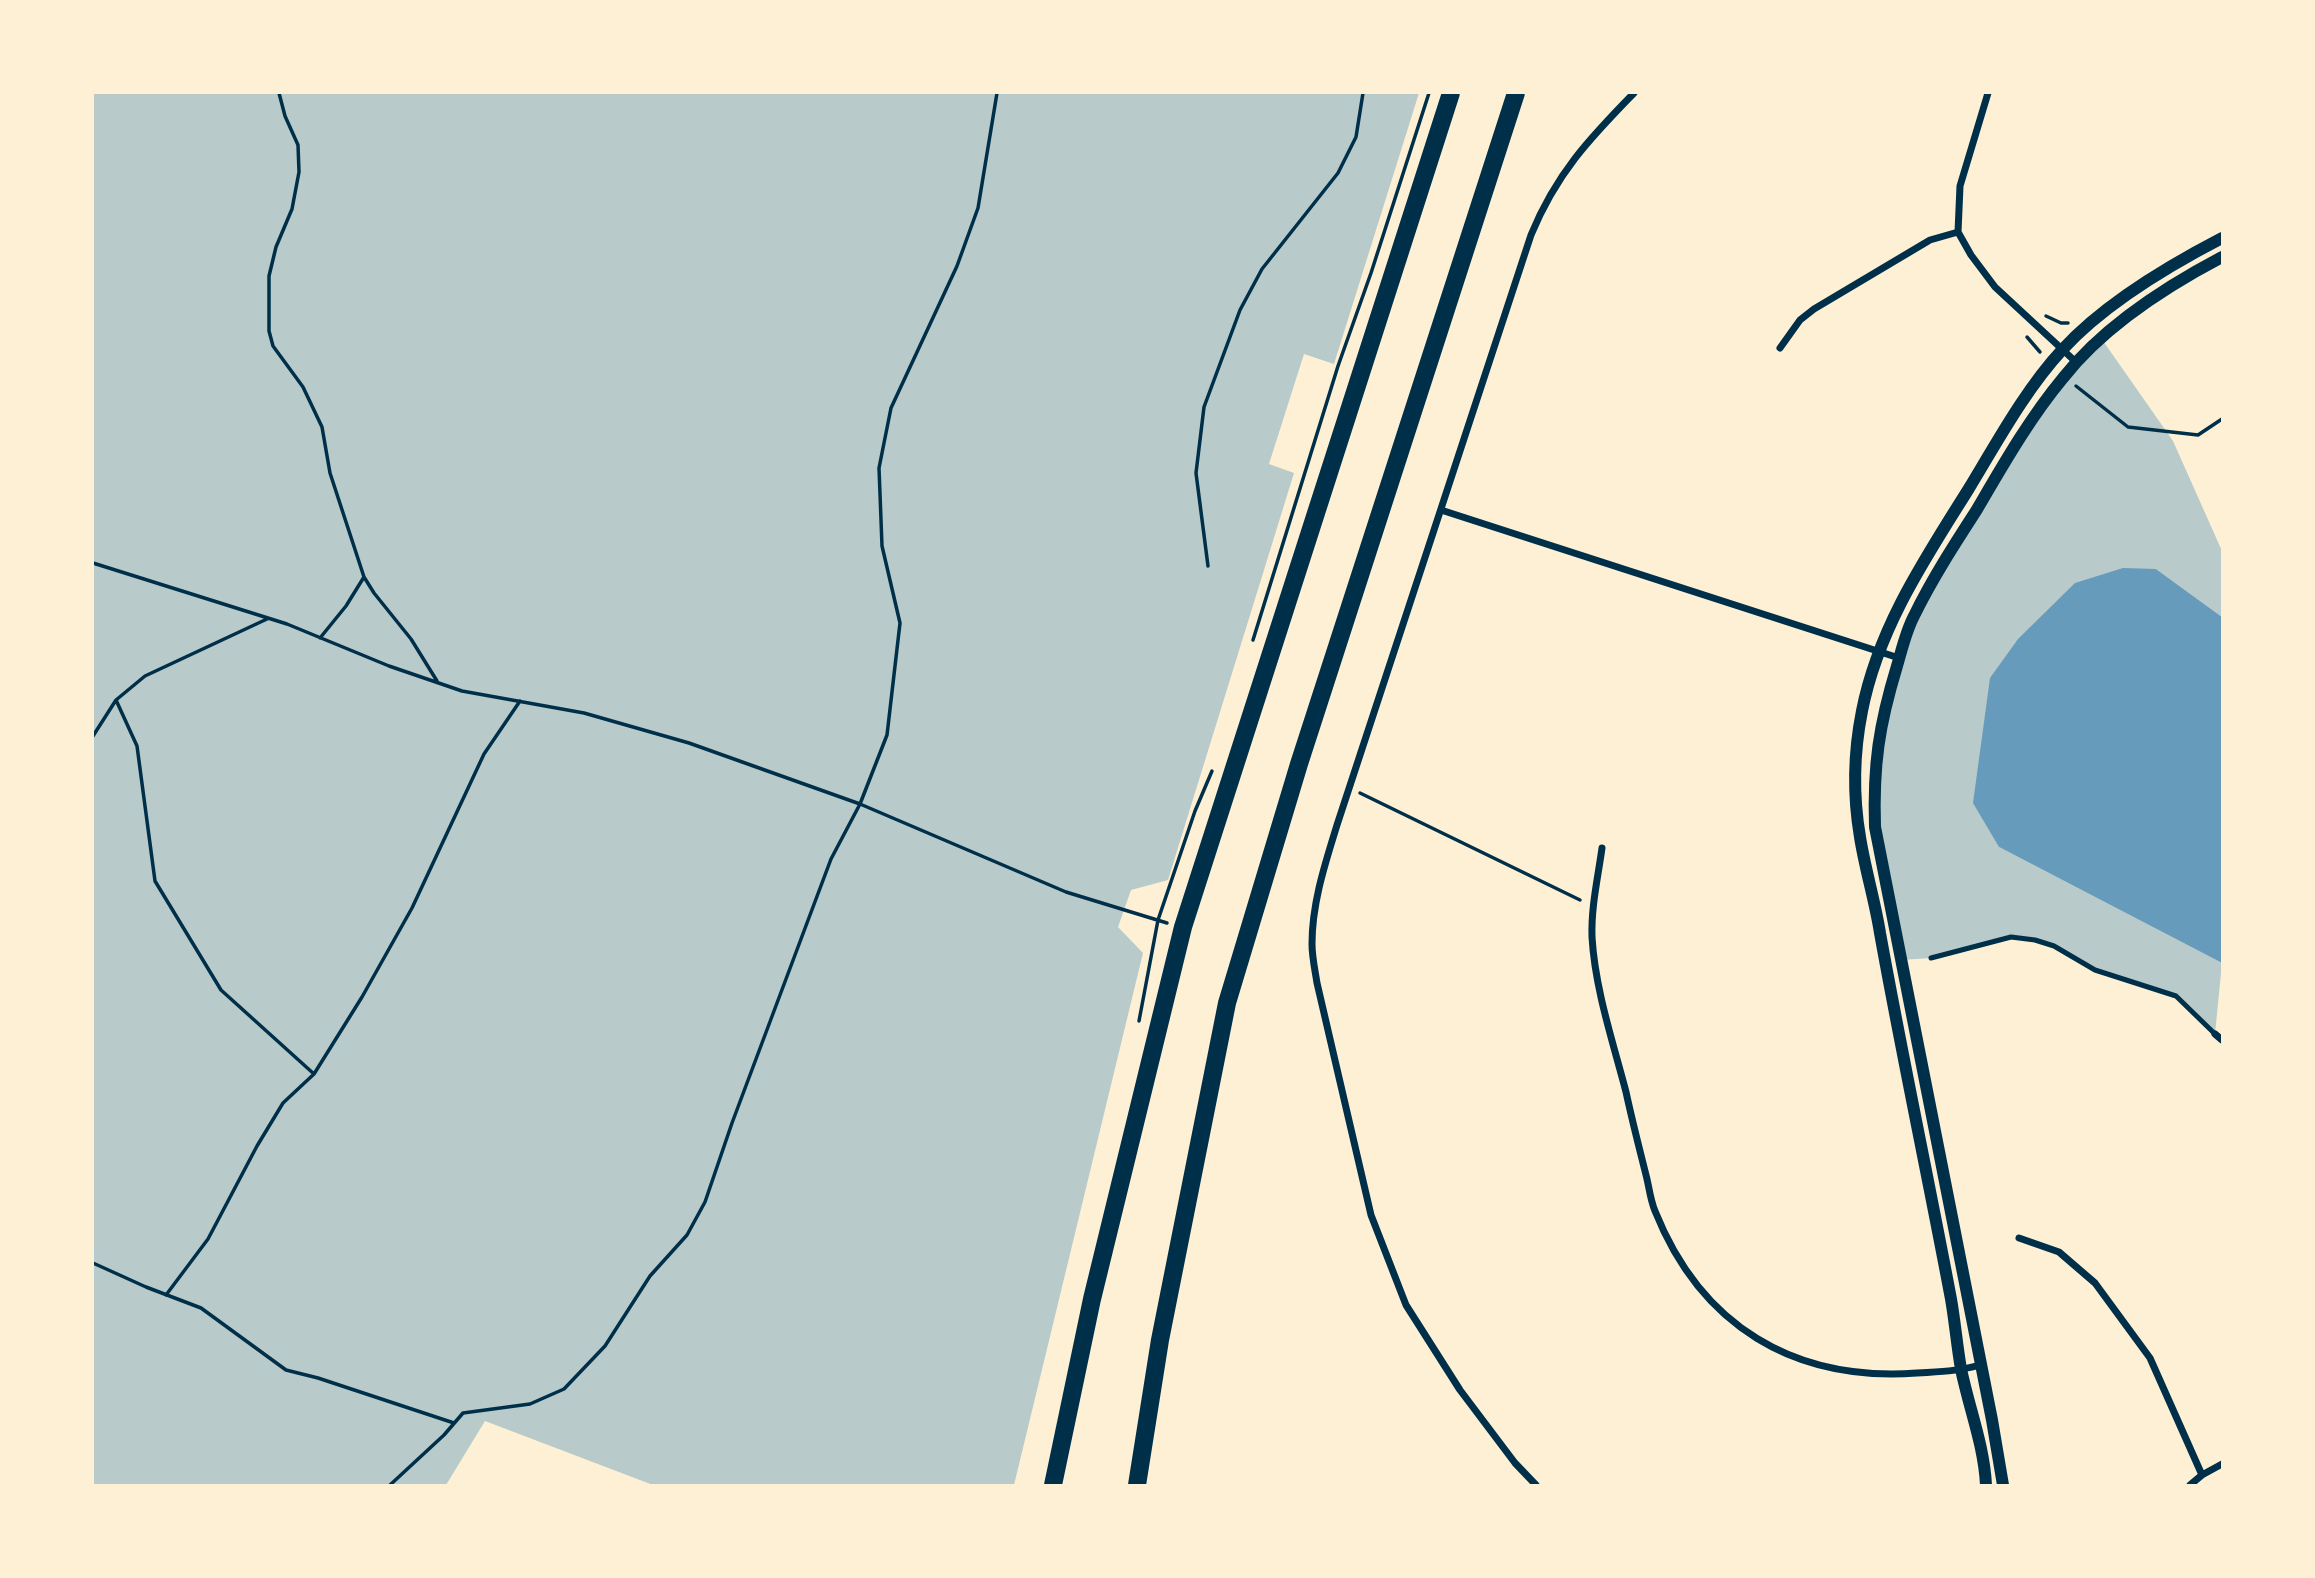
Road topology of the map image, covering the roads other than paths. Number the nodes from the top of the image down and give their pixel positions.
1 (1451, 93) edge
2 (1516, 93) edge
3 (1634, 93) edge
4 (1988, 93) edge
5 (1958, 232) junction
6 (2222, 238) edge
7 (2222, 257) edge
8 (1780, 348) dead end
9 (2063, 349) junction
10 (2077, 363) junction
11 (1441, 510) junction
12 (1879, 652) junction
13 (1899, 658) junction
14 (1602, 848) dead end
15 (1931, 958) dead end
16 (2215, 1034) joint
17 (2222, 1040) edge
18 (2019, 1238) dead end
19 (1980, 1366) junction
20 (1962, 1370) junction
21 (2222, 1464) edge
22 (2202, 1475) junction
23 (1052, 1485) edge
24 (1137, 1485) edge
25 (1536, 1485) edge
26 (1986, 1485) edge
27 (2003, 1485) edge
28 (2190, 1485) edge

1 - 23 main road
2 - 24 main road
3 - 11 street
4 - 5 street
5 - 8 street
5 - 9 street
6 - 9 street
7 - 10 street
9 - 10 street
9 - 12 street
10 - 13 street
11 - 12 street
11 - 25 street
12 - 13 street
12 - 20 street
13 - 19 street
14 - 20 street
15 - 16 lane
16 - 17 street
18 - 22 street
19 - 20 street
19 - 27 street
20 - 26 street
21 - 22 street
22 - 28 street

